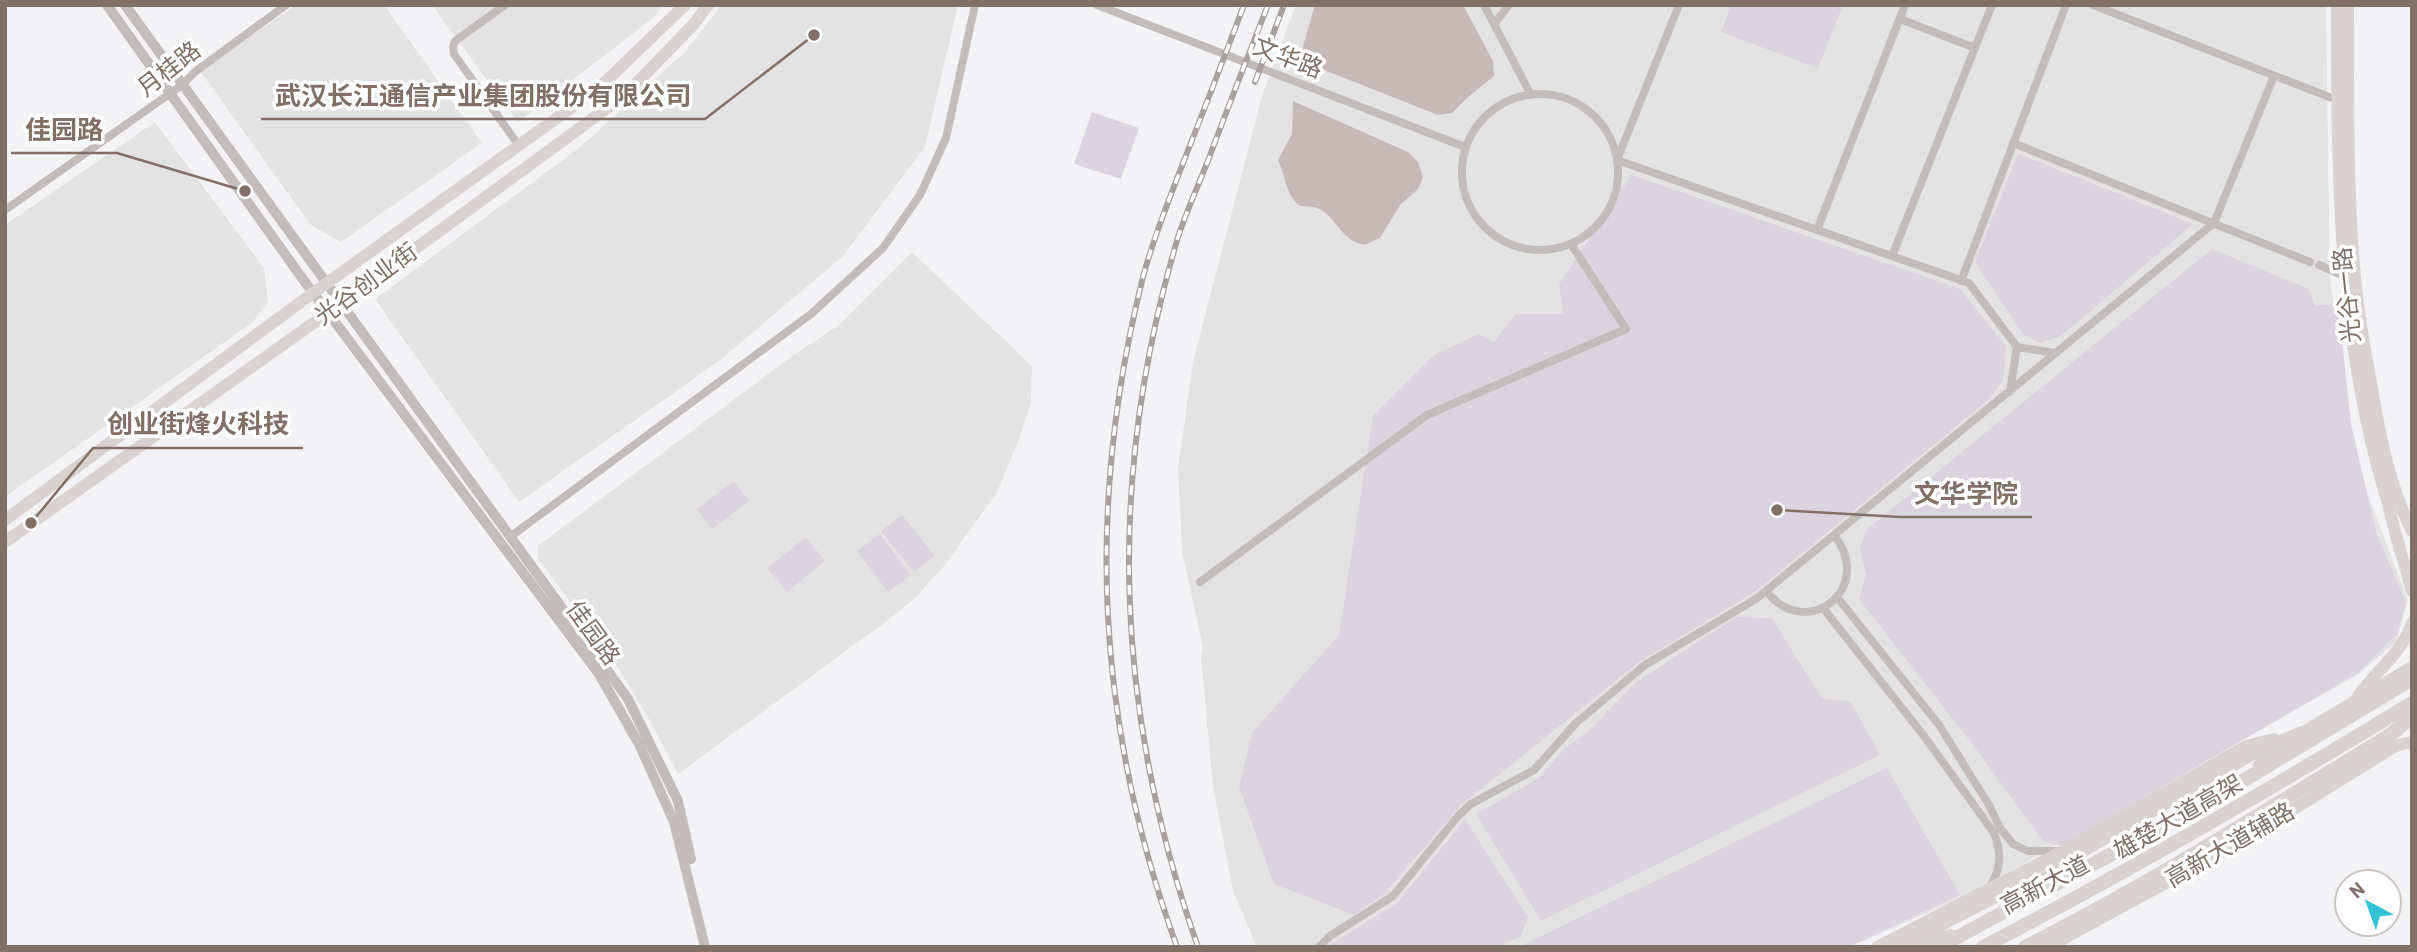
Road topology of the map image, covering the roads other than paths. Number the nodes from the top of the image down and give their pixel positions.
1 (107, 5) edge
2 (125, 5) edge
3 (286, 5) edge
4 (505, 5) edge
5 (685, 5) edge
6 (708, 5) edge
7 (975, 5) edge
8 (1097, 5) edge
9 (1484, 5) edge
10 (1508, 5) edge
11 (1679, 5) edge
12 (1905, 5) edge
13 (1992, 5) edge
14 (2066, 5) edge
15 (2093, 5) edge
16 (2337, 5) edge
17 (2348, 5) edge
18 (1900, 19) junction
19 (1494, 24) junction
20 (1975, 48) junction
21 (2274, 76) junction
22 (182, 85) junction
23 (170, 94) junction
24 (1531, 95) junction
25 (2337, 100) junction
26 (2013, 143) junction
27 (519, 146) junction
28 (1465, 147) junction
29 (1617, 160) junction
30 (5, 210) edge
31 (2214, 223) junction
32 (1817, 230) junction
33 (1571, 244) junction
34 (1892, 256) junction
35 (2344, 276) junction
36 (1961, 281) junction
37 (327, 283) junction
38 (313, 293) junction
39 (341, 301) junction
40 (328, 312) junction
41 (2017, 347) junction
42 (2055, 354) junction
43 (2010, 391) junction
44 (2402, 512) junction
45 (5, 520) edge
46 (2412, 524) edge
47 (2412, 531) edge
48 (1833, 535) junction
49 (510, 537) junction
50 (2397, 539) junction
51 (5, 542) edge
52 (2412, 578) edge
53 (1200, 582) dead end
54 (1766, 591) junction
55 (2412, 591) edge
56 (1837, 597) junction
57 (1823, 608) junction
58 (2412, 624) edge
59 (2412, 667) edge
60 (2412, 678) edge
61 (2354, 701) junction
62 (2412, 703) edge
63 (2412, 710) edge
64 (2412, 717) edge
65 (2412, 730) edge
66 (2302, 733) junction
67 (2390, 735) junction
68 (2412, 742) edge
69 (2259, 764) junction
70 (2314, 768) junction
71 (2061, 852) junction
72 (1989, 889) junction
73 (1950, 935) junction
74 (705, 947) edge
75 (712, 947) edge
76 (1319, 947) edge
77 (1877, 947) edge
78 (1896, 947) edge
79 (1902, 947) edge
80 (1927, 947) edge
81 (1939, 947) edge
82 (1983, 947) edge
83 (1997, 947) edge
84 (2025, 947) edge
85 (2048, 947) edge

1 - 23 street, 佳园路
2 - 22 street, 佳园路
3 - 22 street, 月桂路
4 - 27 street
5 - 27 main road, 光谷创业街
6 - 39 main road, 光谷创业街
7 - 49 street
8 - 28 street, 文华路
9 - 19 street
10 - 19 street
11 - 29 street
12 - 18 street
13 - 20 street
14 - 26 street
15 - 21 street
16 - 25 main road, 光谷一路
17 - 44 main road, 光谷一路
18 - 20 street
18 - 32 street
19 - 24 street
20 - 34 street
21 - 25 street
21 - 31 street
22 - 23 street, 月桂路
22 - 37 street, 佳园路
23 - 30 street, 月桂路
23 - 38 street, 佳园路
24 - 28 street
24 - 29 street
25 - 35 main road, 光谷一路
26 - 31 street
26 - 36 street
27 - 37 main road, 光谷创业街
28 - 33 street
29 - 32 street
29 - 33 street
31 - 35 street
31 - 42 street
32 - 34 street
33 - 53 street
34 - 36 street
35 - 50 main road, 光谷一路
36 - 41 street
37 - 38 main road, 光谷创业街
37 - 39 street, 佳园路
38 - 40 street, 佳园路
38 - 45 main road, 光谷创业街
39 - 40 main road, 光谷创业街
39 - 49 street, 佳园路
40 - 51 main road, 光谷创业街
40 - 74 street, 佳园路
41 - 42 street
41 - 43 street
42 - 43 street
43 - 48 street
44 - 46 main road
44 - 47 main road, 光谷一路
48 - 54 street
48 - 56 street
49 - 75 street, 佳园路
50 - 52 main road, 光谷一路
50 - 55 main road
54 - 57 street
54 - 76 street
56 - 57 street
56 - 71 street
57 - 72 street
58 - 61 main road
59 - 61 main road, 高新大道
60 - 81 highway, 雄楚大道高架
61 - 66 main road, 高新大道
62 - 82 highway, 雄楚大道高架
63 - 70 main road, 高新大道
64 - 67 highway
65 - 67 highway
66 - 69 main road, 高新大道
66 - 71 main road
66 - 78 highway
67 - 84 highway
68 - 85 main road, 高新大道辅路
69 - 70 main road
69 - 73 main road, 高新大道
70 - 83 main road, 高新大道
71 - 72 main road
72 - 77 main road
73 - 79 main road
73 - 80 main road, 高新大道

